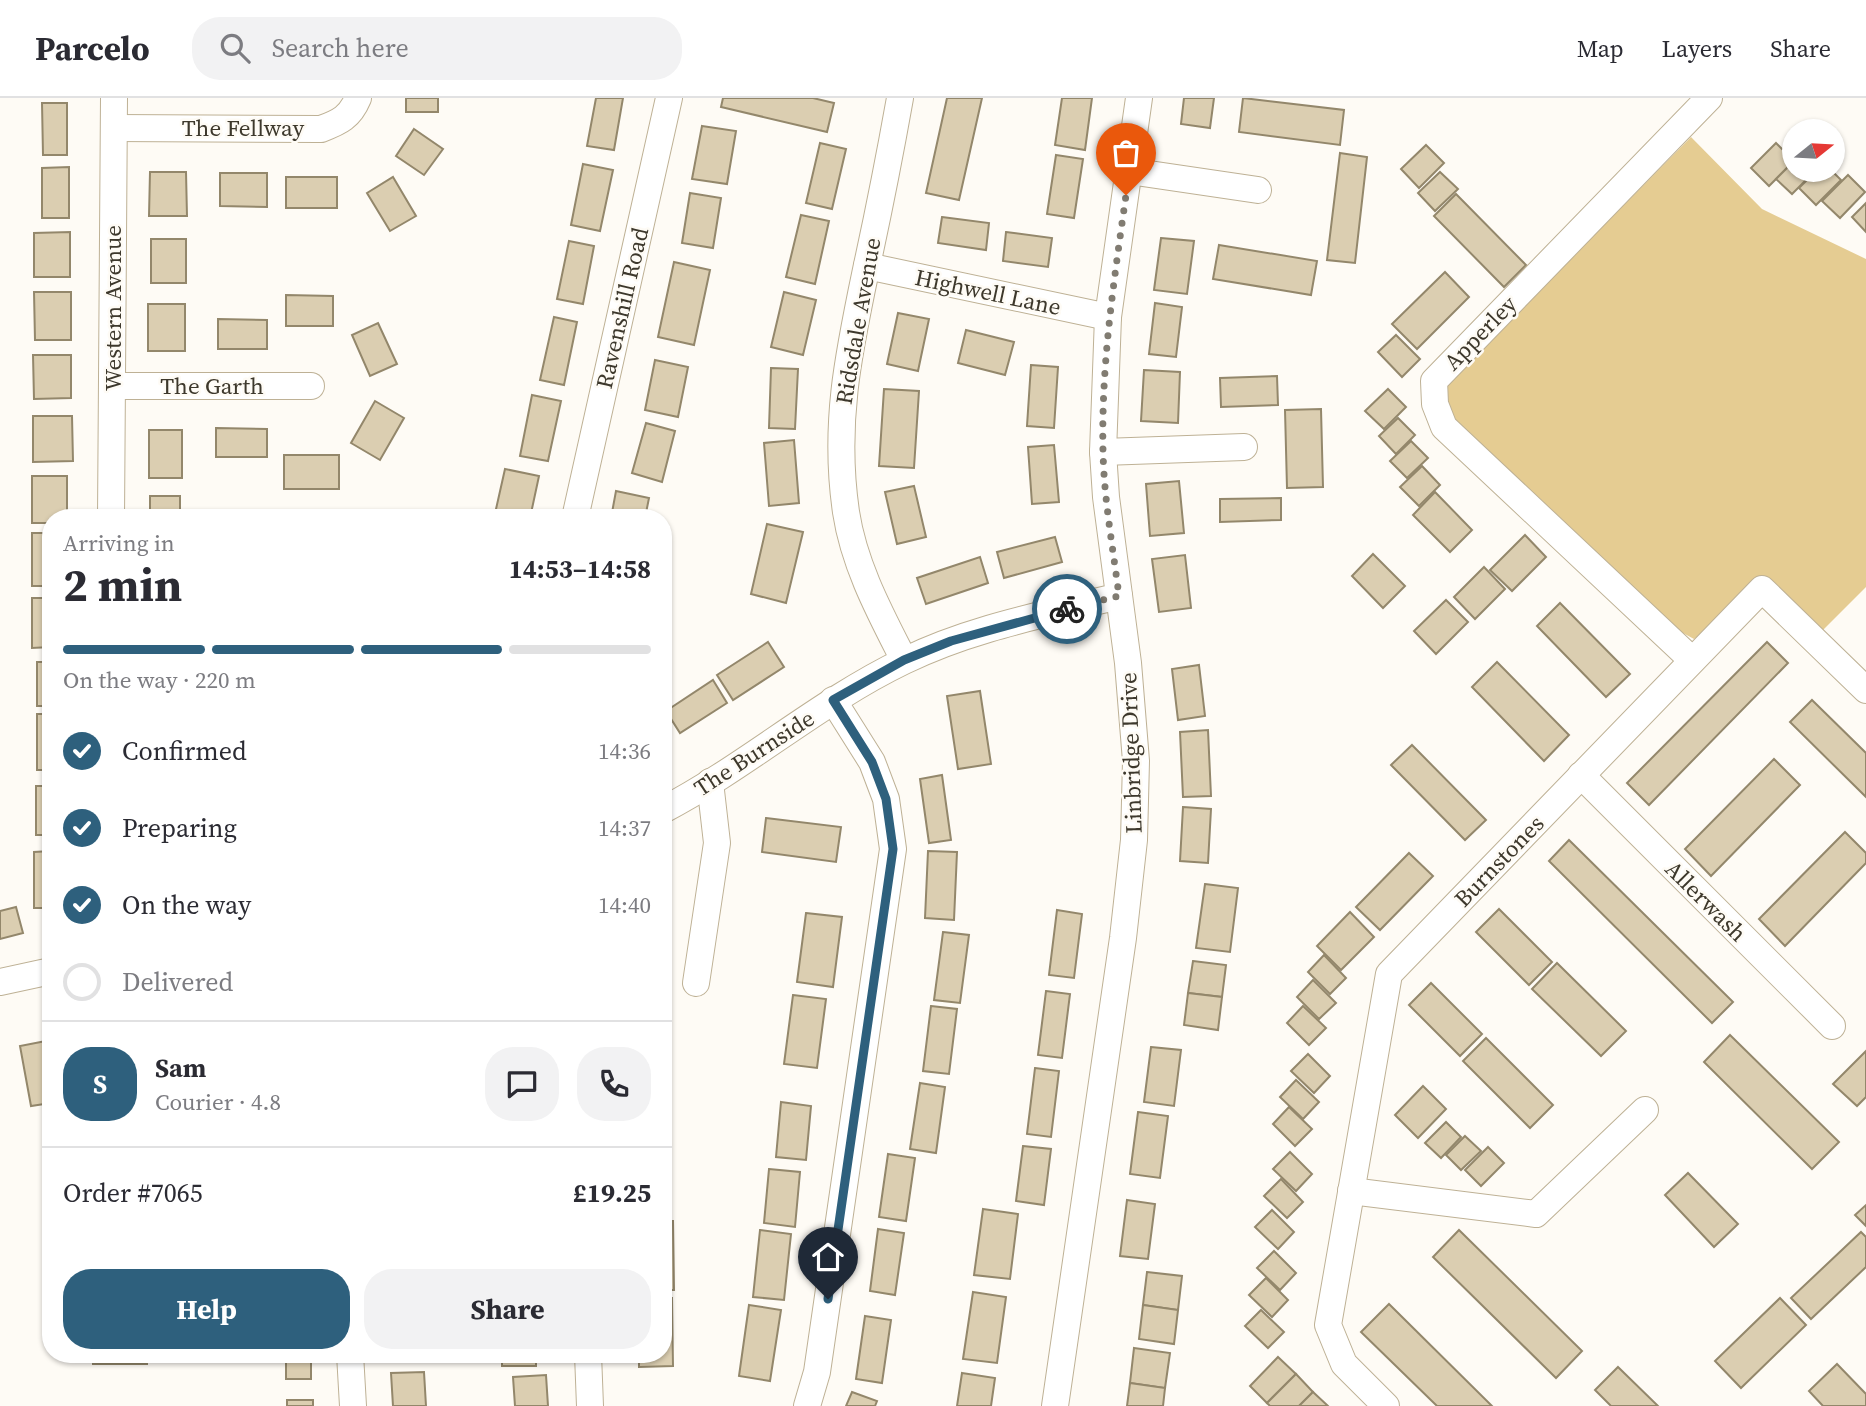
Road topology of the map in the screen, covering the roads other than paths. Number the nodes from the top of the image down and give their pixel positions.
1 (114, 98) edge
2 (358, 98) edge
3 (669, 98) edge
4 (900, 98) edge
5 (1139, 98) edge
6 (1706, 99) edge
7 (114, 128) junction
8 (1129, 171) junction
9 (1258, 190) dead end
10 (867, 266) junction
11 (1108, 317) junction
12 (112, 386) junction
13 (311, 386) dead end
14 (1244, 447) dead end
15 (1103, 452) junction
16 (111, 509) edge
17 (577, 509) edge
18 (1119, 596) junction
19 (904, 660) junction
20 (1692, 660) junction
21 (1866, 690) edge
22 (833, 700) junction
23 (1581, 775) junction
24 (710, 782) junction
25 (672, 805) edge
26 (42, 973) edge
27 (0, 982) edge
28 (696, 982) dead end
29 (1832, 1026) dead end
30 (1645, 1110) dead end
31 (1351, 1191) junction
32 (351, 1363) edge
33 (588, 1363) edge
34 (353, 1406) edge
35 (590, 1406) edge
36 (807, 1406) edge
37 (1055, 1406) edge
38 (1386, 1406) edge

1 - 7 street, Western Avenue
2 - 7 street, The Fellway
3 - 17 street, Ravenshill Road
4 - 10 street, Ridsdale Avenue
5 - 8 street, Linbridge Drive
6 - 20 street, Apperley
7 - 12 street, Western Avenue
8 - 9 street
8 - 11 street, Linbridge Drive
10 - 11 street, Highwell Lane
10 - 19 street, Ridsdale Avenue
11 - 15 street, Linbridge Drive
12 - 13 street, The Garth
12 - 16 street, Western Avenue
14 - 15 street
15 - 18 street, Linbridge Drive
18 - 19 street, The Burnside
18 - 37 street, Linbridge Drive
19 - 22 street, The Burnside
20 - 21 street, Burnstones
20 - 23 street, Burnstones
22 - 24 street, The Burnside
22 - 36 street
23 - 29 street, Allerwash
23 - 31 street, Burnstones
24 - 25 street, The Burnside
24 - 28 street
26 - 27 street
30 - 31 street
31 - 38 street, Burnstones
32 - 34 street
33 - 35 street

